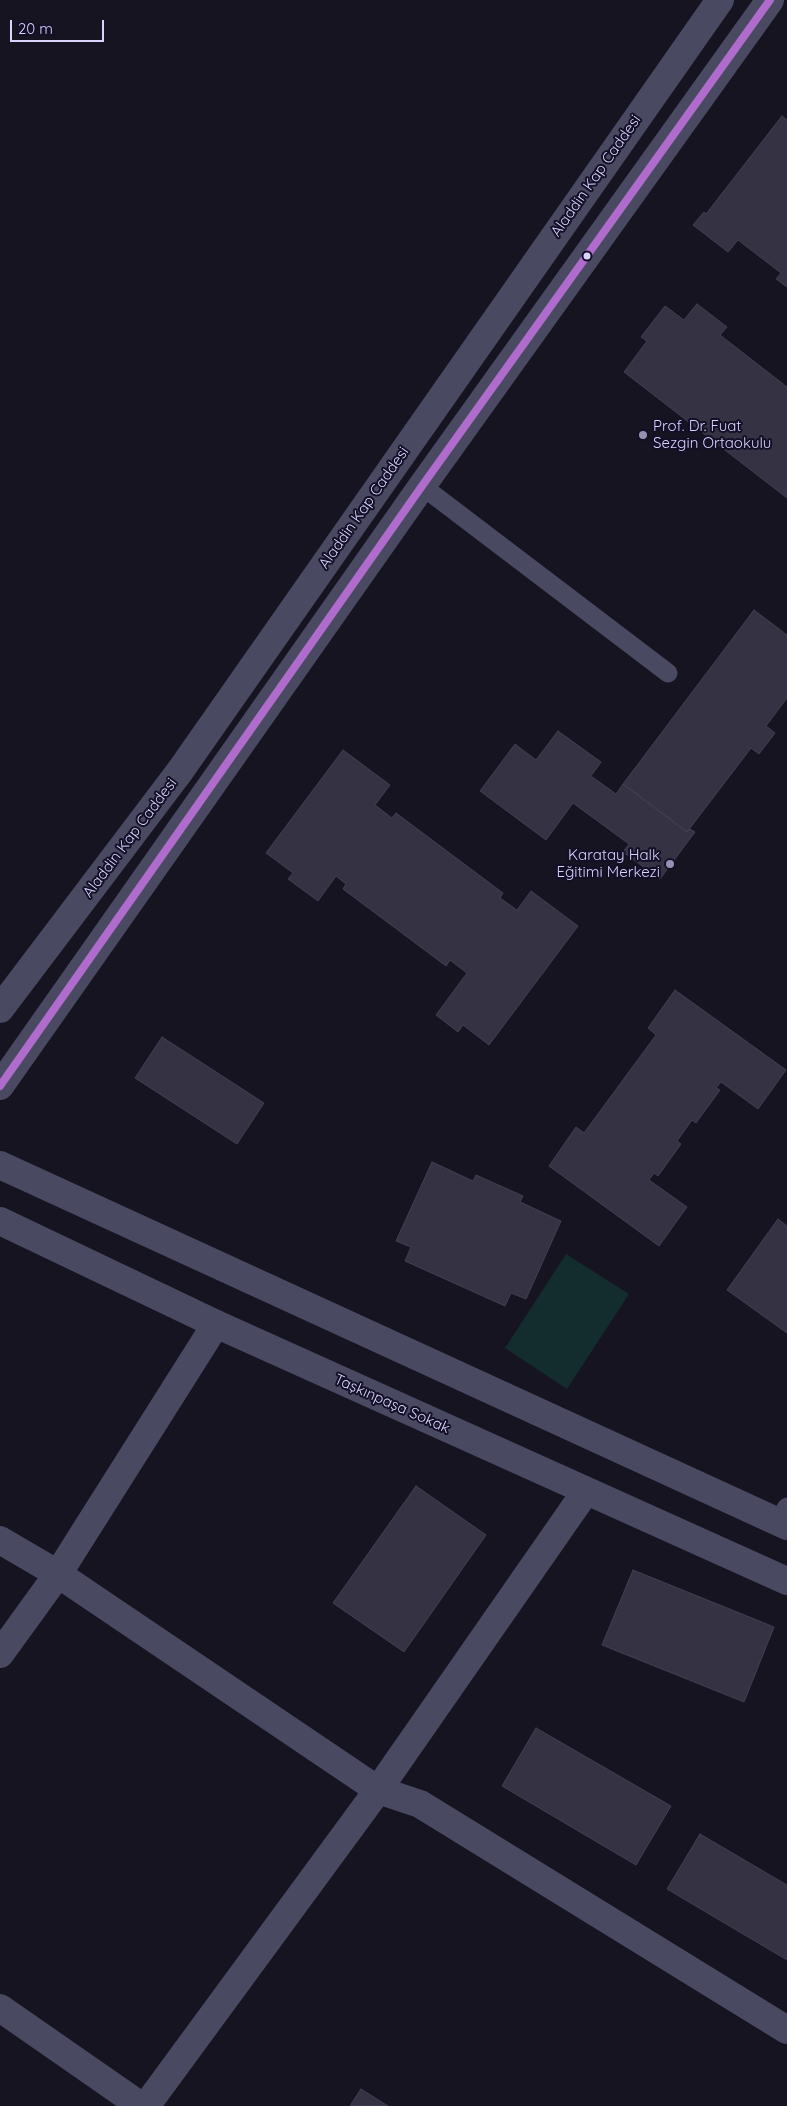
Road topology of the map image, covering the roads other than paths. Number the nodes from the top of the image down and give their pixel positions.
1 (720, 0) edge
2 (770, 0) edge
3 (422, 486) junction
4 (668, 673) dead end
5 (0, 1009) edge
6 (0, 1086) edge
7 (0, 1165) edge
8 (0, 1221) edge
9 (216, 1324) junction
10 (586, 1491) junction
11 (784, 1518) edge
12 (0, 1540) edge
13 (58, 1574) junction
14 (787, 1581) edge
15 (0, 1654) edge
16 (378, 1790) junction
17 (0, 2008) edge
18 (787, 2030) edge
19 (141, 2106) edge
20 (146, 2106) edge

1 - 5 street, Aladdin Kap Caddesi
2 - 3 street
3 - 4 lane
3 - 6 street
7 - 11 street
8 - 9 street, Taşkınpaşa Sokak
9 - 10 street, Taşkınpaşa Sokak
9 - 13 street
10 - 14 street, Taşkınpaşa Sokak
10 - 16 street
12 - 13 street
13 - 15 street
13 - 16 street
16 - 18 street
16 - 20 street
17 - 19 street

